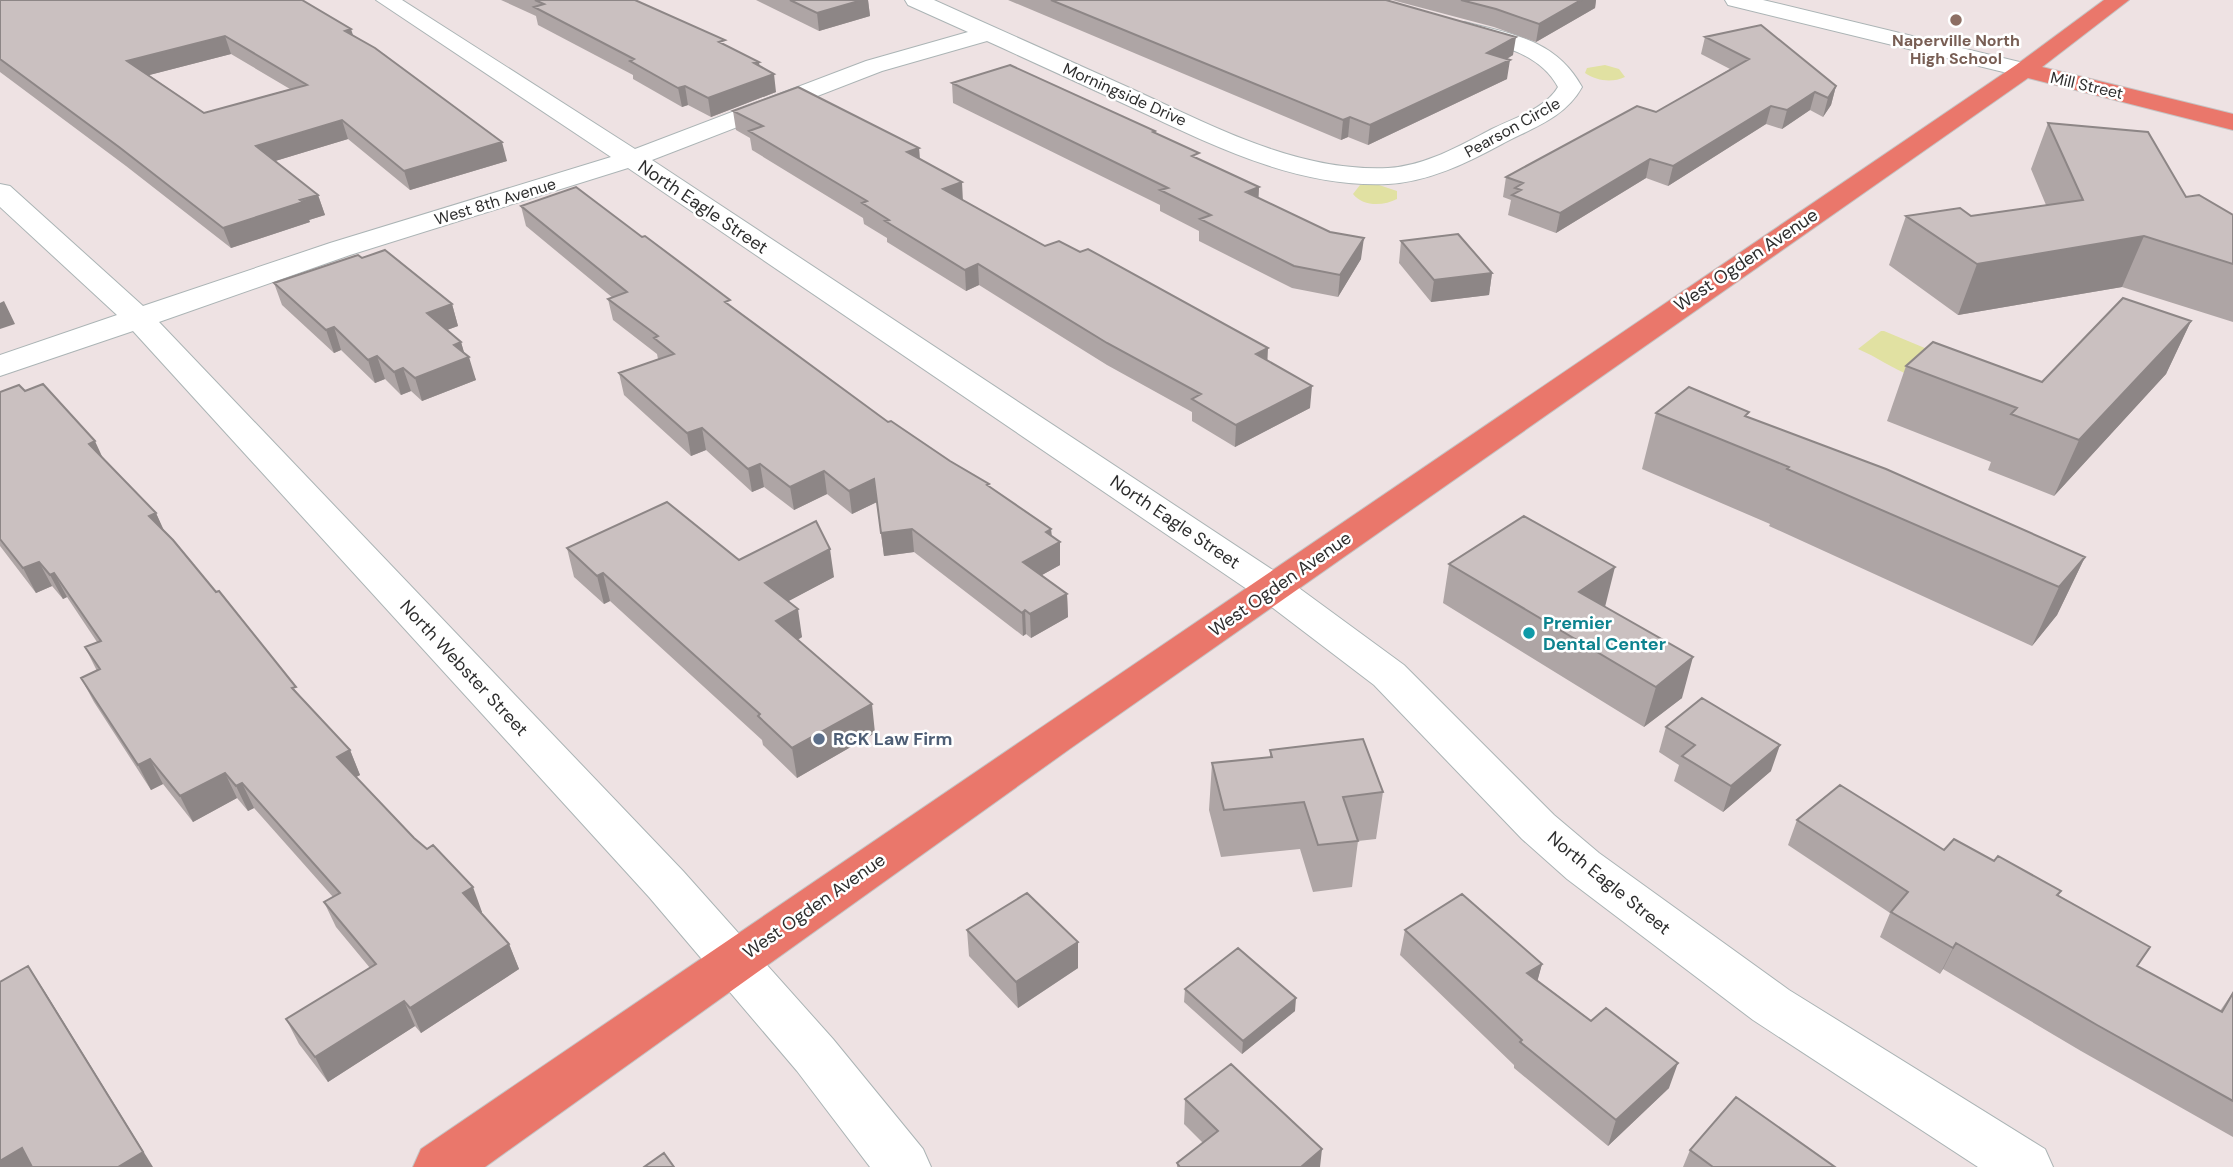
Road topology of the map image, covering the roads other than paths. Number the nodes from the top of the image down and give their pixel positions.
1 (387, 0) edge
2 (916, 0) edge
3 (1736, 0) edge
4 (2118, 0) edge
5 (1447, 24) edge
6 (989, 33) junction
7 (2024, 70) junction
8 (2233, 122) edge
9 (631, 159) junction
10 (1339, 174) joint
11 (0, 192) edge
12 (137, 317) junction
13 (0, 366) edge
14 (1274, 589) junction
15 (733, 963) junction
16 (441, 1167) edge
17 (903, 1167) edge
18 (2025, 1167) edge

1 - 9 street, North Eagle Street
2 - 6 street, Morningside Drive
3 - 7 street, Mill Street
4 - 7 main road, West Ogden Avenue
5 - 10 street, Pearson Circle
6 - 9 street, West 8th Avenue
6 - 10 street, Morningside Drive
7 - 8 main road, Mill Street
7 - 14 main road, West Ogden Avenue
9 - 12 street, West 8th Avenue
9 - 14 street, North Eagle Street
11 - 12 street, North Webster Street
12 - 13 street, West 8th Avenue
12 - 15 street, North Webster Street
14 - 15 main road, West Ogden Avenue
14 - 18 street, North Eagle Street
15 - 16 main road, West Ogden Avenue
15 - 17 street, North Webster Street

